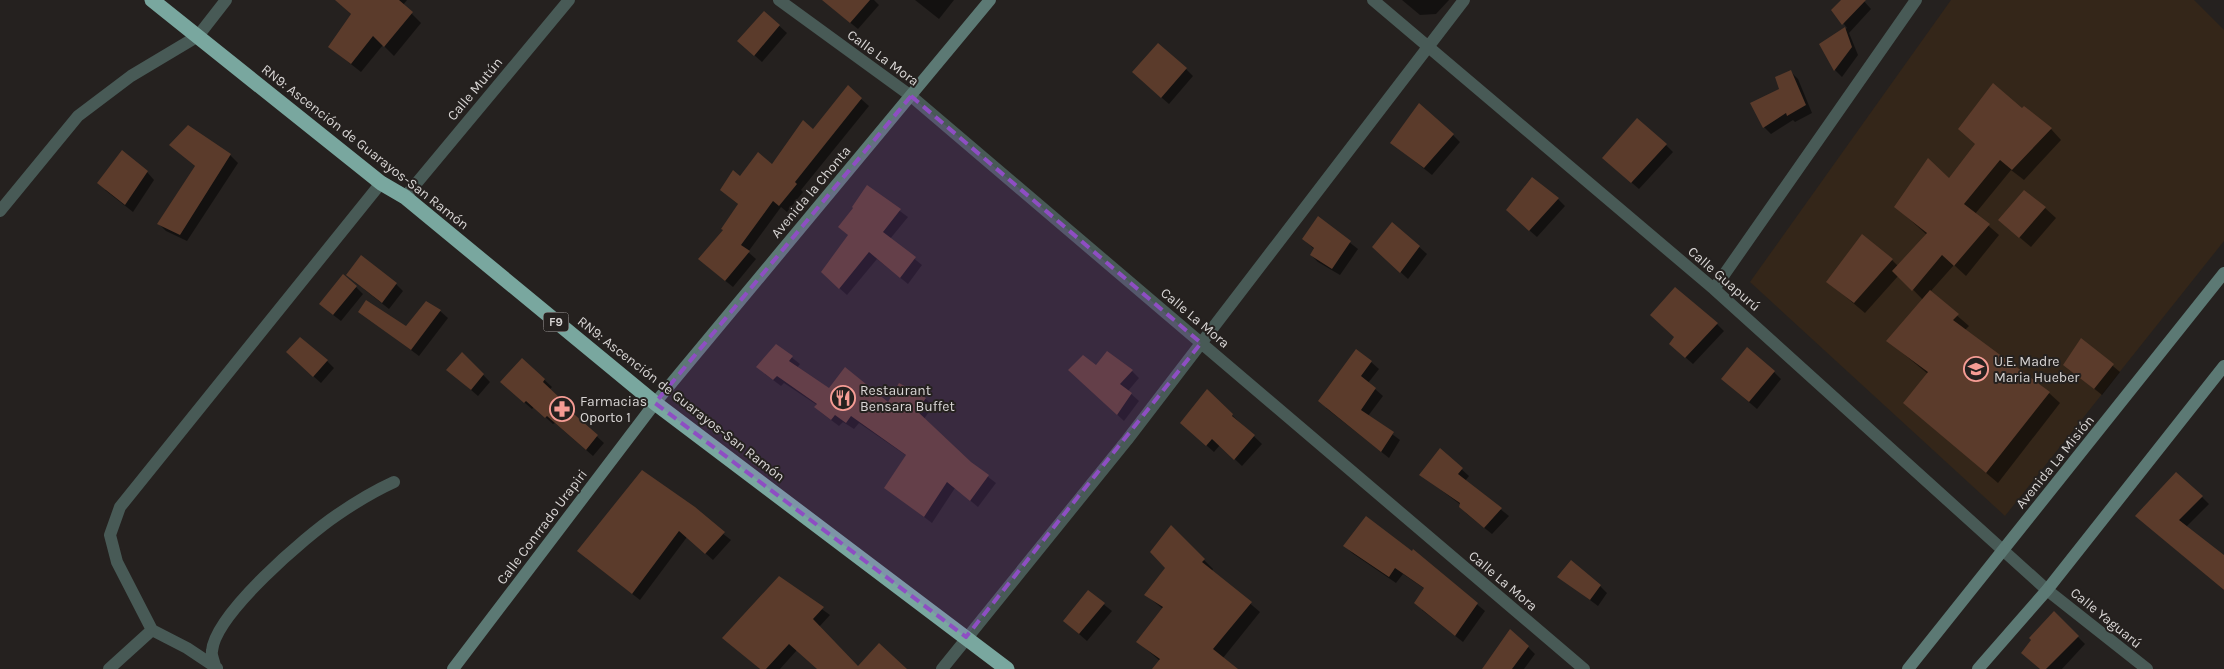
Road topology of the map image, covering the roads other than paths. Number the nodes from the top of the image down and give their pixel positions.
1 (152, 0) edge
2 (226, 0) edge
3 (568, 0) edge
4 (779, 0) edge
5 (990, 0) edge
6 (1373, 0) edge
7 (1464, 0) edge
8 (1916, 0) edge
9 (198, 36) junction
10 (1428, 45) junction
11 (911, 96) junction
12 (381, 183) junction
13 (405, 197) junction
14 (0, 211) edge
15 (2224, 273) edge
16 (1714, 289) junction
17 (1201, 343) junction
18 (2224, 366) edge
19 (655, 403) junction
20 (394, 482) dead end
21 (2004, 551) junction
22 (2047, 590) junction
23 (152, 630) junction
24 (966, 637) junction
25 (216, 667) edge
26 (109, 669) edge
27 (453, 669) edge
28 (942, 669) edge
29 (1007, 669) edge
30 (1584, 669) edge
31 (1908, 669) edge
32 (1978, 669) edge
33 (2147, 669) edge

1 - 9 highway, RN9: Ascención de Guarayos-San Ramón / F9
2 - 9 street
3 - 13 street, Calle Mutún
4 - 11 street, Calle La Mora
5 - 11 main road, Avenida la Chonta
6 - 10 street, Calle Guapurú
7 - 10 street
8 - 16 street
9 - 12 highway, RN9: Ascención de Guarayos-San Ramón / F9
9 - 14 street
10 - 16 street, Calle Guapurú
10 - 17 street
11 - 17 street, Calle La Mora
11 - 19 main road, Avenida la Chonta
12 - 13 highway, RN9: Ascención de Guarayos-San Ramón / F9
12 - 23 street
13 - 19 highway, RN9: Ascención de Guarayos-San Ramón / F9
15 - 21 main road, Avenida La Misión
16 - 21 street, Calle Guapurú
17 - 24 street
17 - 30 street, Calle La Mora
18 - 22 main road
19 - 24 highway, RN9: Ascención de Guarayos-San Ramón / F9
19 - 27 main road, Calle Conrrado Urapiri
20 - 25 street
21 - 22 street, Calle Guapurú
21 - 31 main road, Avenida La Misión
22 - 32 main road
22 - 33 street, Calle Yaguarú
23 - 25 street
23 - 26 street
24 - 28 street
24 - 29 highway, RN9: Ascención de Guarayos-San Ramón / F9

